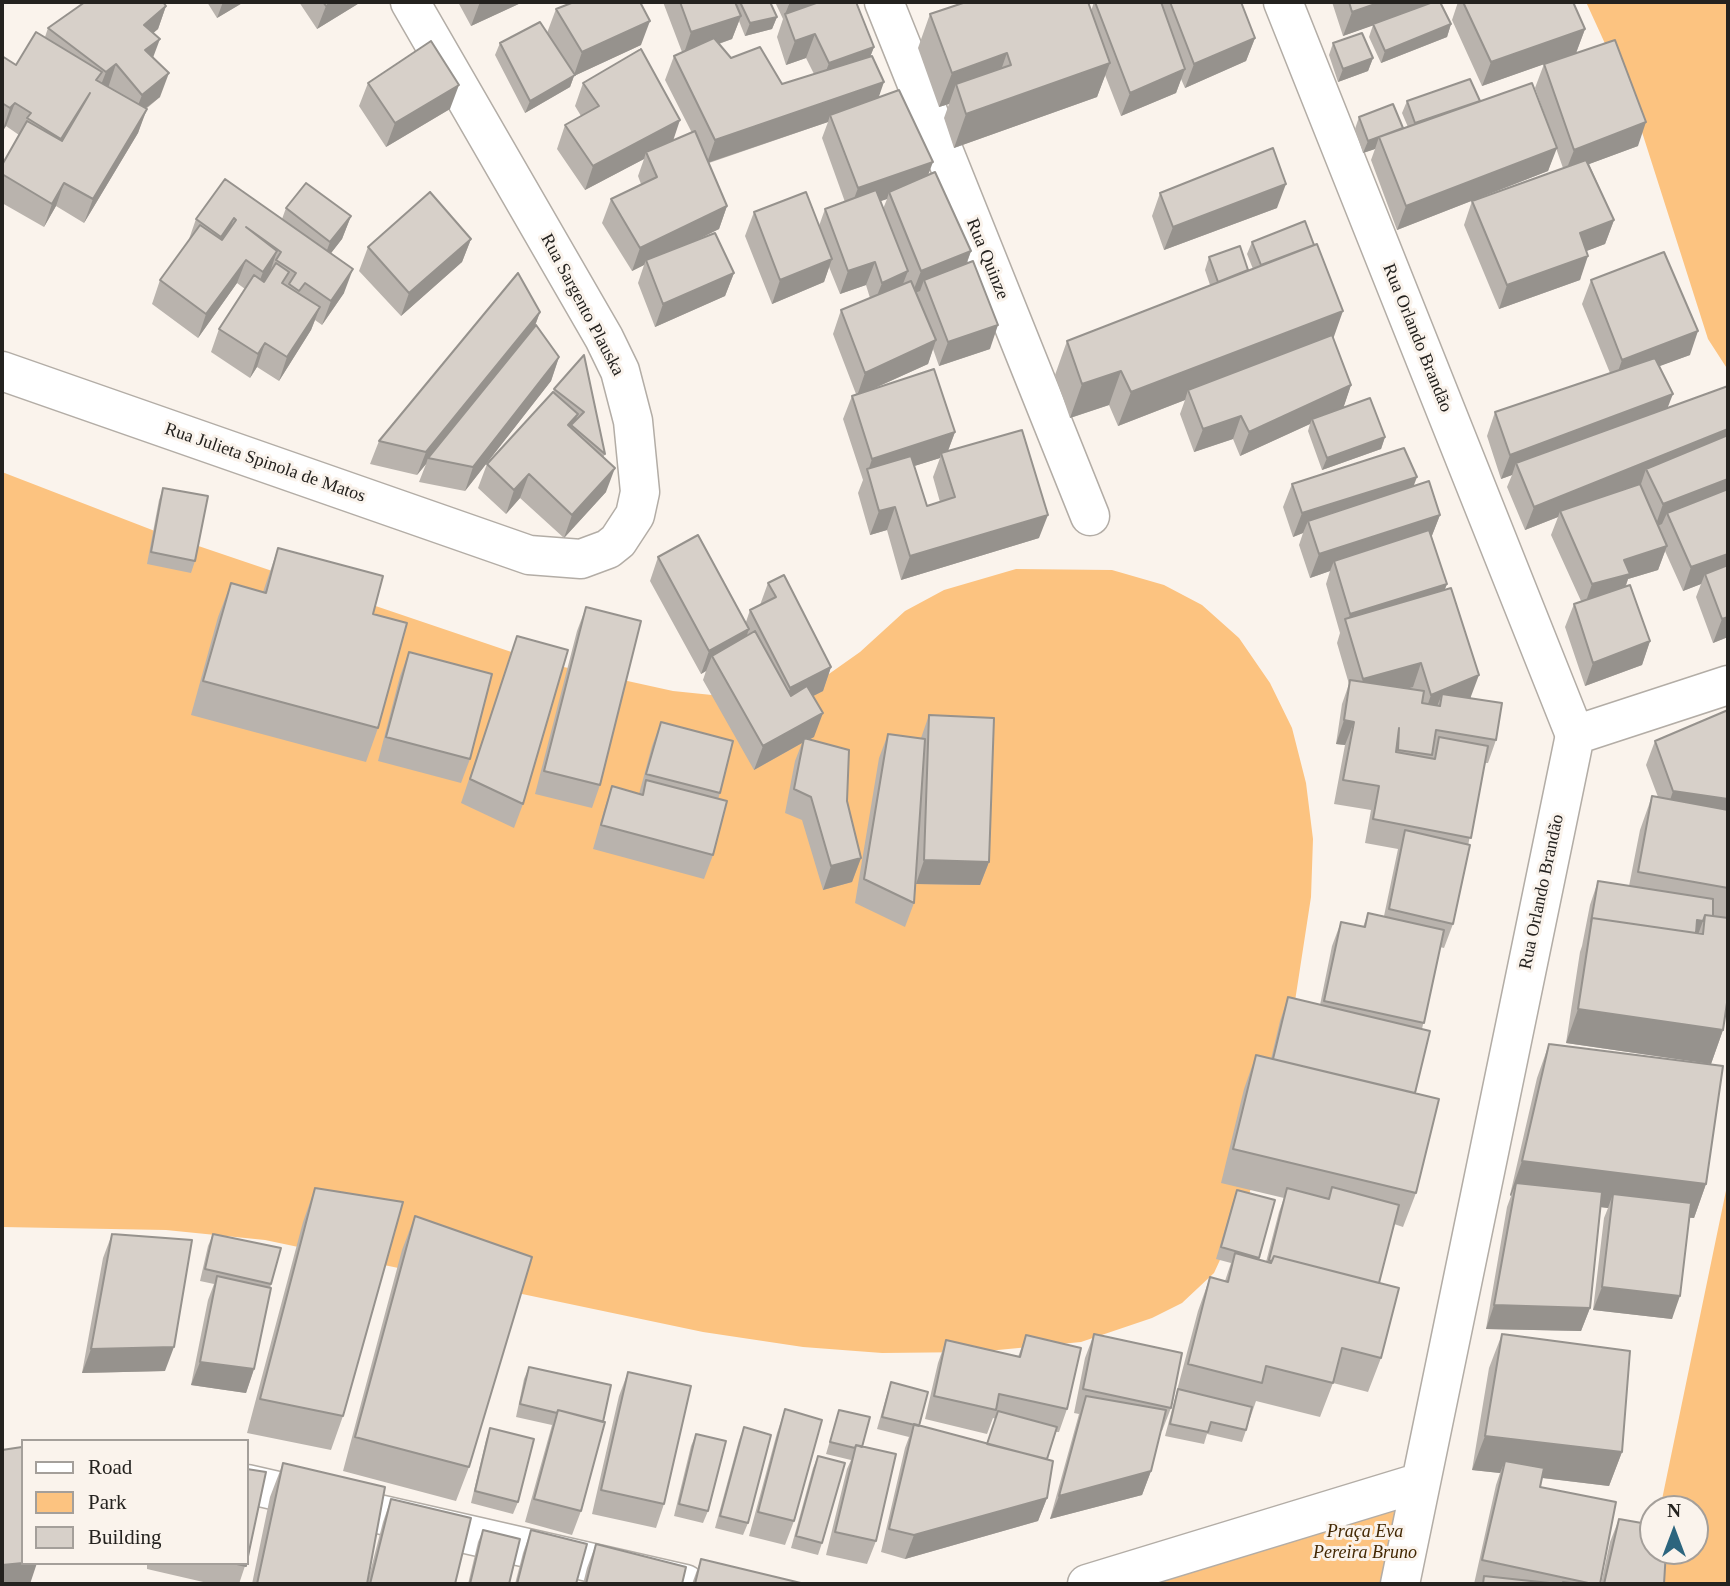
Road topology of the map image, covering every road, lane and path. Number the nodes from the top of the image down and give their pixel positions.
1 (410, 2) edge
2 (884, 2) edge
3 (1283, 2) edge
4 (2, 371) edge
5 (1090, 516) dead end
6 (528, 555) joint
7 (1728, 685) edge
8 (1575, 735) junction
9 (1419, 1483) junction
10 (248, 1484) edge
11 (685, 1584) edge
12 (1087, 1584) edge
13 (1400, 1584) edge

1 - 6 street, Rua Sargento Plauska
2 - 5 street, Rua Quinze
3 - 8 street, Rua Orlando Brandão
4 - 6 street, Rua Julieta Spinola de Matos
7 - 8 street
8 - 9 street, Rua Orlando Brandão
9 - 12 street
9 - 13 street, Rua Orlando Brandão
10 - 11 street

